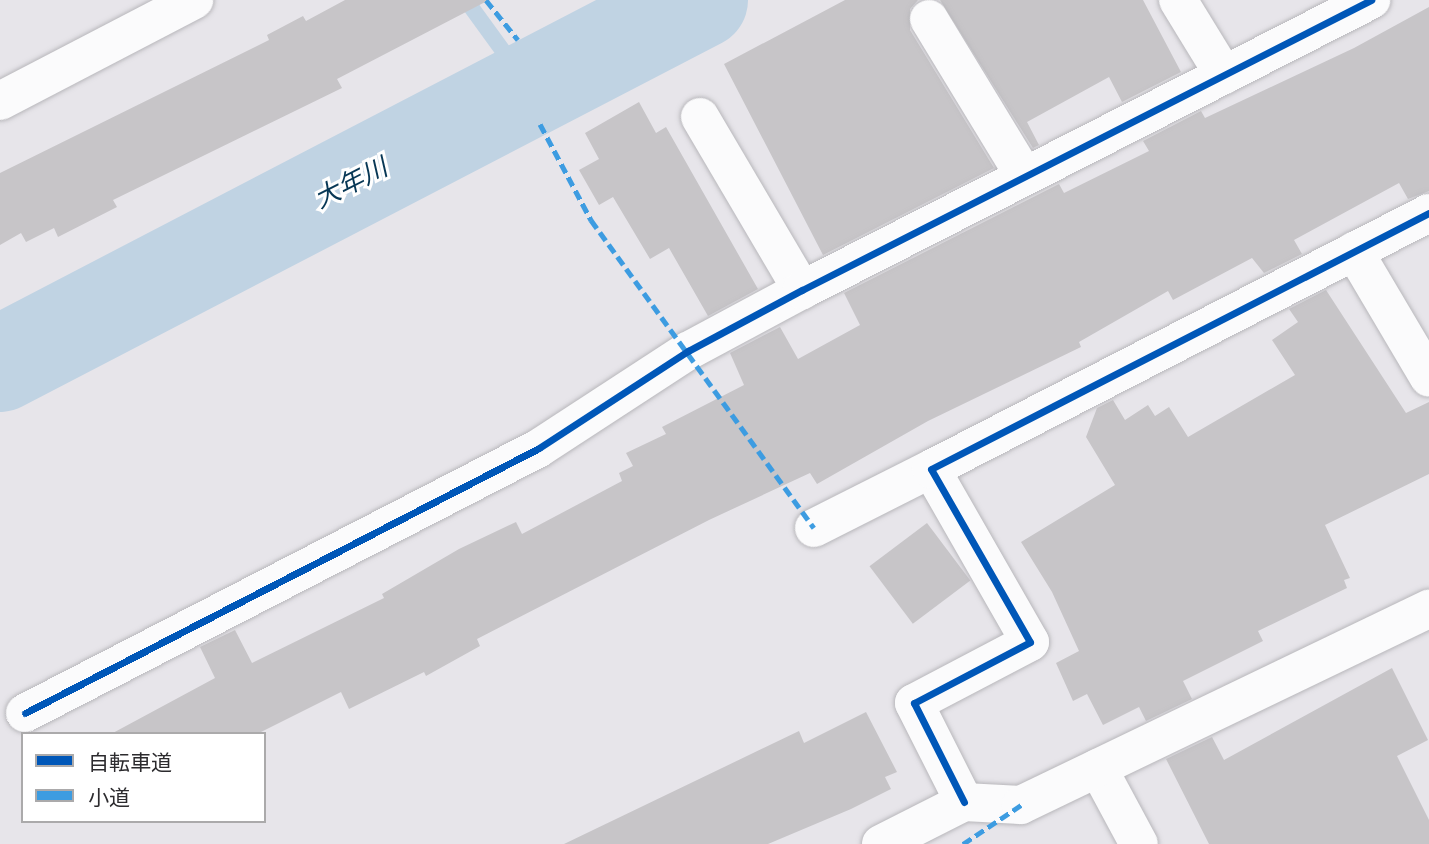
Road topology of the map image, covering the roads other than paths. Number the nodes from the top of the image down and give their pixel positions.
1 (194, 0) edge
2 (1178, 0) edge
3 (1371, 0) edge
4 (929, 19) dead end
5 (1224, 75) junction
6 (0, 101) edge
7 (700, 117) dead end
8 (1024, 175) junction
9 (1429, 213) edge
10 (1354, 251) junction
11 (802, 289) junction
12 (1429, 378) edge
13 (931, 468) junction
14 (814, 528) dead end
15 (1429, 609) edge
16 (25, 713) dead end
17 (1098, 768) junction
18 (964, 802) junction
19 (881, 844) edge
20 (1139, 844) edge

1 - 6 street
2 - 5 street
3 - 5 street
4 - 8 street
5 - 8 street
7 - 11 street
8 - 11 street
9 - 10 street
10 - 12 street
10 - 13 street
11 - 16 street
13 - 14 street
13 - 18 street
15 - 17 street
17 - 18 street
17 - 20 street
18 - 19 street

